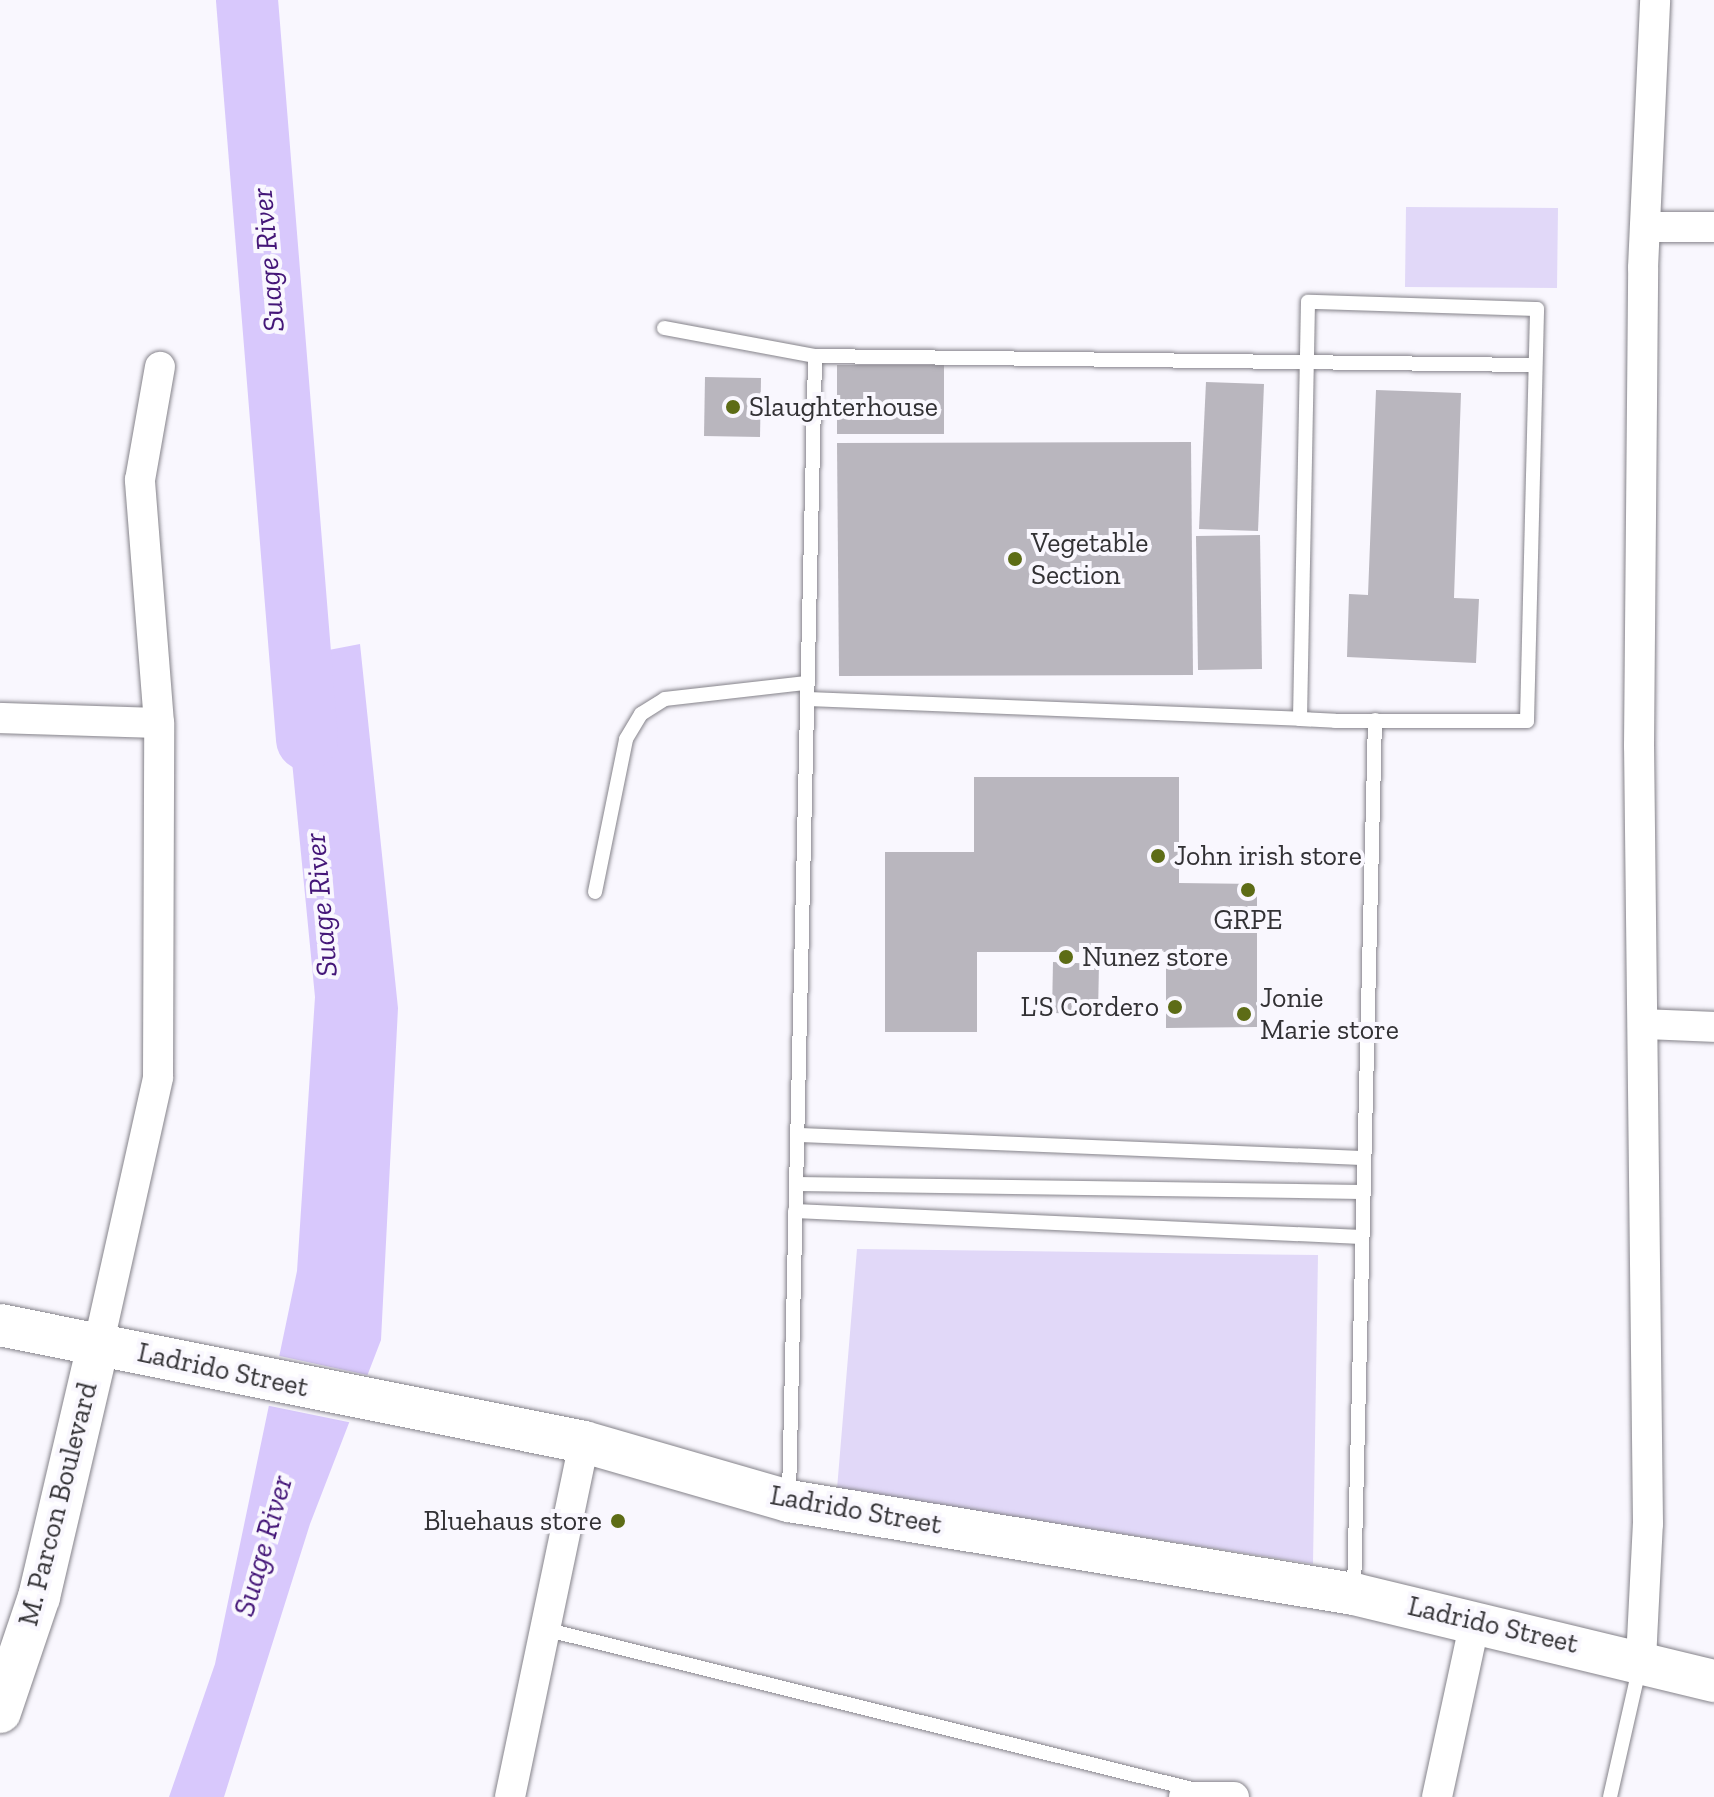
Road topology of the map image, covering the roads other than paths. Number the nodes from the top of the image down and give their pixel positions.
1 (1655, 0) edge
2 (1645, 227) junction
3 (1714, 227) edge
4 (664, 328) dead end
5 (815, 356) junction
6 (1307, 363) junction
7 (1535, 365) junction
8 (160, 367) dead end
9 (806, 683) junction
10 (808, 699) junction
11 (0, 718) edge
12 (1300, 719) junction
13 (1375, 720) junction
14 (159, 723) junction
15 (595, 892) dead end
16 (1643, 1024) junction
17 (1714, 1027) edge
18 (800, 1135) junction
19 (1362, 1158) junction
20 (797, 1184) junction
21 (1362, 1192) junction
22 (795, 1211) junction
23 (1361, 1237) junction
24 (0, 1325) edge
25 (99, 1342) junction
26 (584, 1442) junction
27 (789, 1501) junction
28 (1354, 1594) junction
29 (1475, 1621) junction
30 (544, 1628) junction
31 (1641, 1660) junction
32 (1714, 1681) edge
33 (0, 1712) edge
34 (1210, 1796) edge
35 (510, 1797) edge
36 (1437, 1797) edge
37 (1610, 1797) edge

1 - 2 street
2 - 3 street
2 - 16 street
4 - 5 lane
5 - 6 lane
5 - 9 lane
6 - 7 lane
6 - 7 lane
6 - 12 lane
7 - 13 lane
8 - 14 street
9 - 10 lane
9 - 15 lane
10 - 12 lane
10 - 18 lane
11 - 14 street
12 - 13 lane
13 - 19 lane
14 - 25 street
16 - 17 street
16 - 31 street
18 - 19 lane
18 - 20 lane
19 - 21 lane
20 - 21 lane
20 - 22 lane
21 - 23 lane
22 - 23 lane
22 - 27 lane
23 - 28 lane
24 - 25 street, Ladrido Street
25 - 26 street, Ladrido Street
25 - 33 street, M. Parcon Boulevard
26 - 27 street, Ladrido Street
26 - 30 street
27 - 28 street, Ladrido Street
28 - 29 street, Ladrido Street
29 - 31 street, Ladrido Street
29 - 36 street
30 - 34 lane
30 - 35 street
31 - 32 street, Ladrido Street
31 - 37 lane

